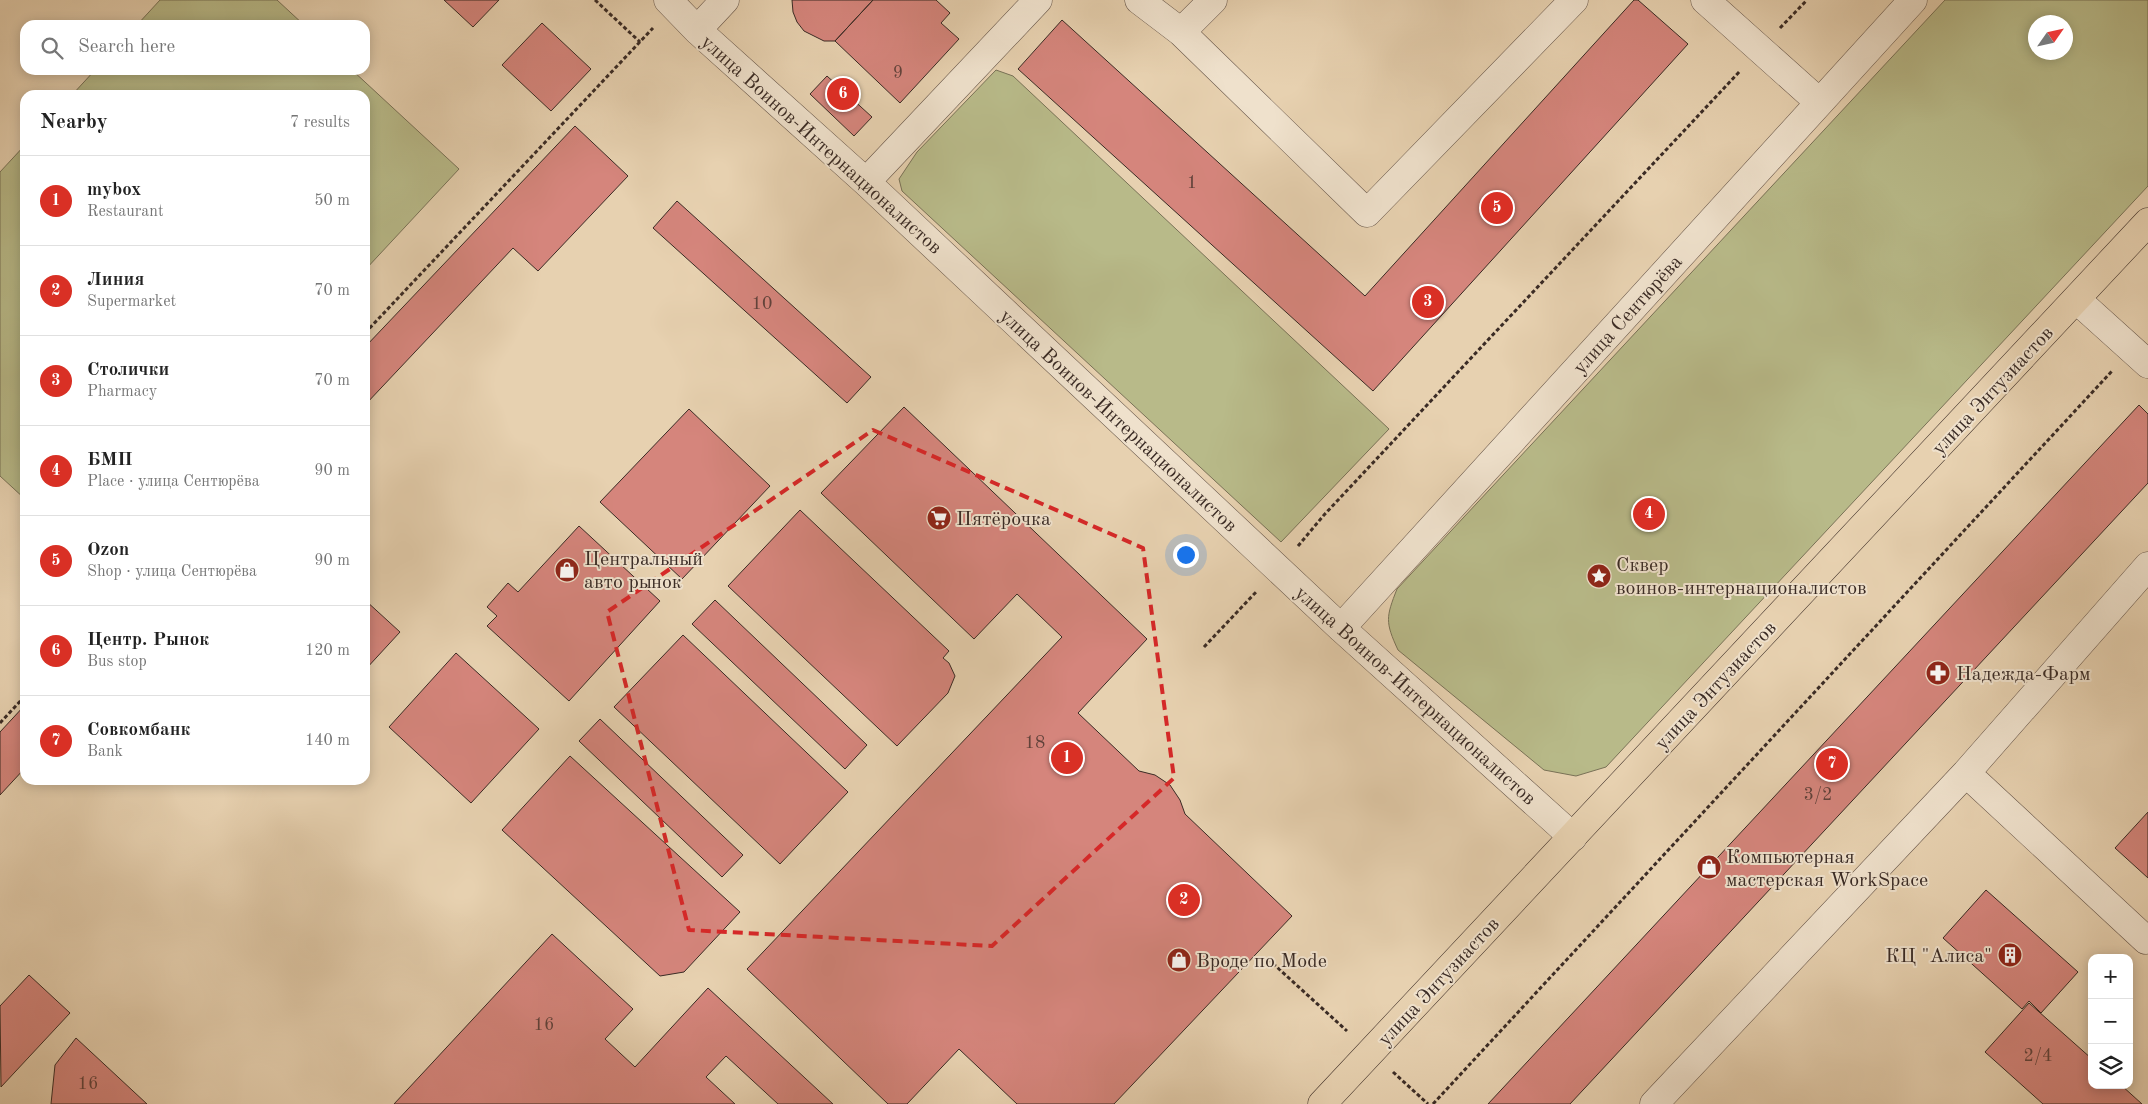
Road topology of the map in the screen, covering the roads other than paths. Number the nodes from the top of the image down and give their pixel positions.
1 (725, 0) edge
2 (1038, 0) edge
3 (1139, 0) edge
4 (1213, 0) edge
5 (1574, 0) edge
6 (1705, 0) edge
7 (1913, 0) edge
8 (671, 3) edge
9 (697, 30) junction
10 (1181, 32) junction
11 (1819, 102) junction
12 (866, 182) junction
13 (2148, 222) edge
14 (2077, 300) junction
15 (2140, 357) edge
16 (2148, 566) edge
17 (1341, 628) junction
18 (1966, 773) junction
19 (1573, 837) junction
20 (2147, 940) edge
21 (1322, 1104) edge
22 (1654, 1104) edge

1 - 9 street
2 - 12 street
3 - 10 street
4 - 10 street
5 - 10 street
6 - 11 street
7 - 11 street, улица Сентюрёва
8 - 9 street, улица Воинов-Интернационалистов
9 - 12 street, улица Воинов-Интернационалистов
11 - 17 street, улица Сентюрёва
12 - 17 street, улица Воинов-Интернационалистов
13 - 14 main road, улица Энтузиастов
14 - 15 street
14 - 19 main road, улица Энтузиастов
16 - 18 street
17 - 19 street, улица Воинов-Интернационалистов
18 - 20 street
18 - 22 street
19 - 21 main road, улица Энтузиастов

